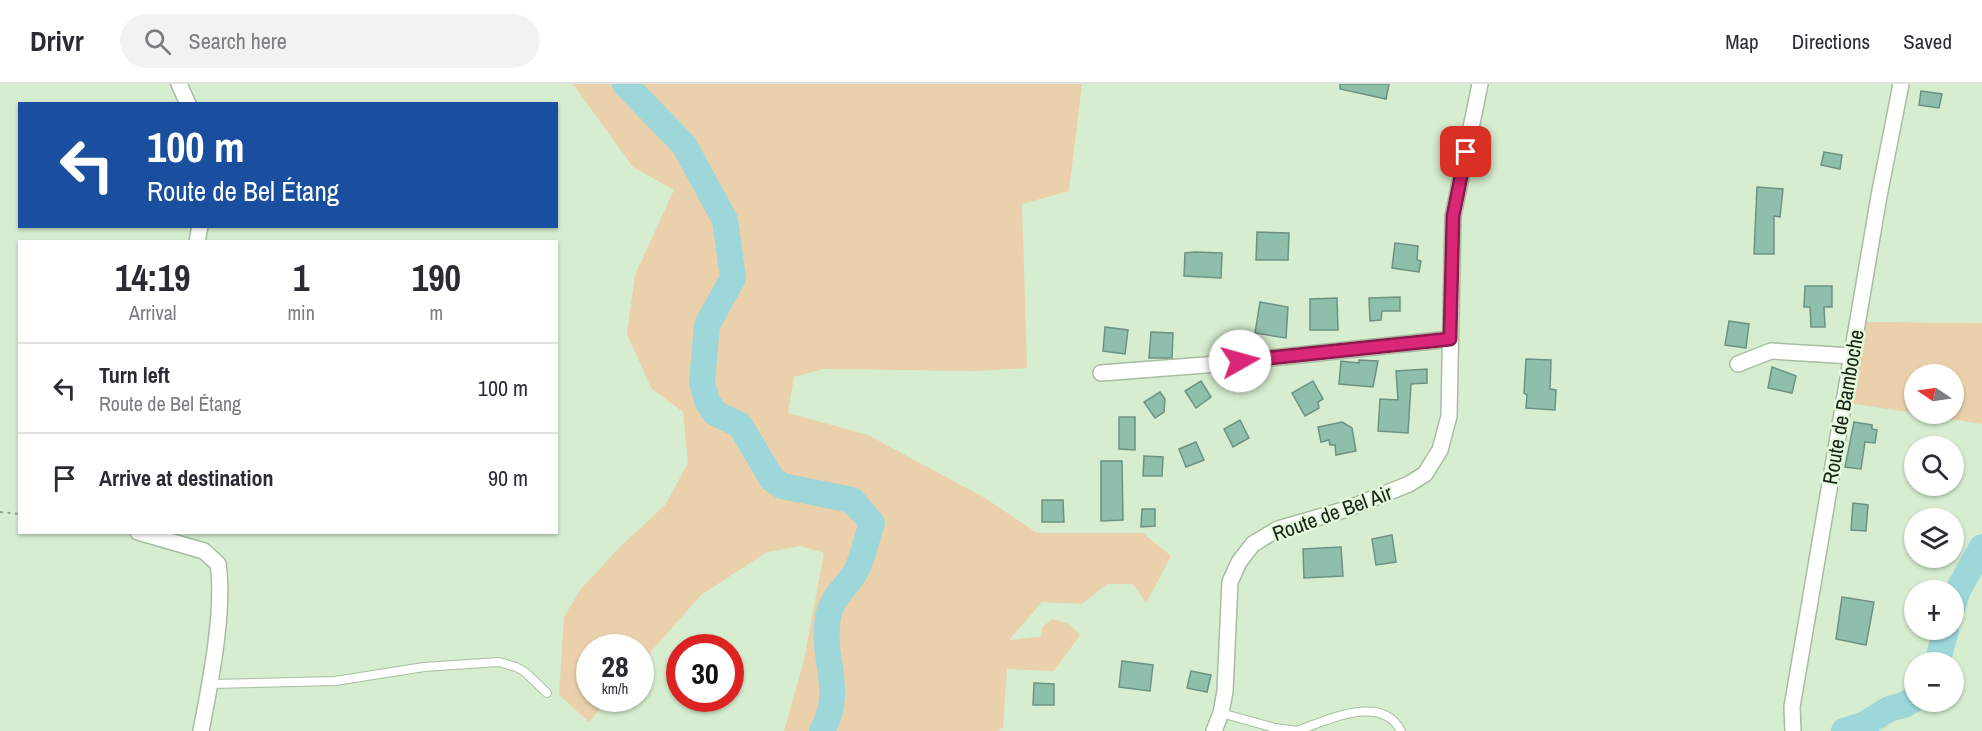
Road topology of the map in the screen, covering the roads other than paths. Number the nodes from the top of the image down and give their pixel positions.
1 (179, 84) edge
2 (1480, 84) edge
3 (1901, 84) edge
4 (187, 102) edge
5 (1450, 339) junction
6 (1852, 356) junction
7 (1738, 364) dead end
8 (1101, 373) dead end
9 (145, 534) edge
10 (210, 684) junction
11 (547, 693) dead end
12 (1221, 713) junction
13 (201, 731) edge
14 (1214, 731) edge
15 (1297, 731) edge
16 (1401, 731) edge
17 (1793, 731) edge

1 - 4 street
2 - 5 street
3 - 6 street, Route de Bamboche
5 - 8 street
5 - 12 street, Route de Bel Air
6 - 7 street
6 - 17 street, Route de Bamboche
9 - 10 street
10 - 11 lane
10 - 13 street
12 - 14 street, Route de Bel Air
12 - 15 lane
15 - 16 lane

